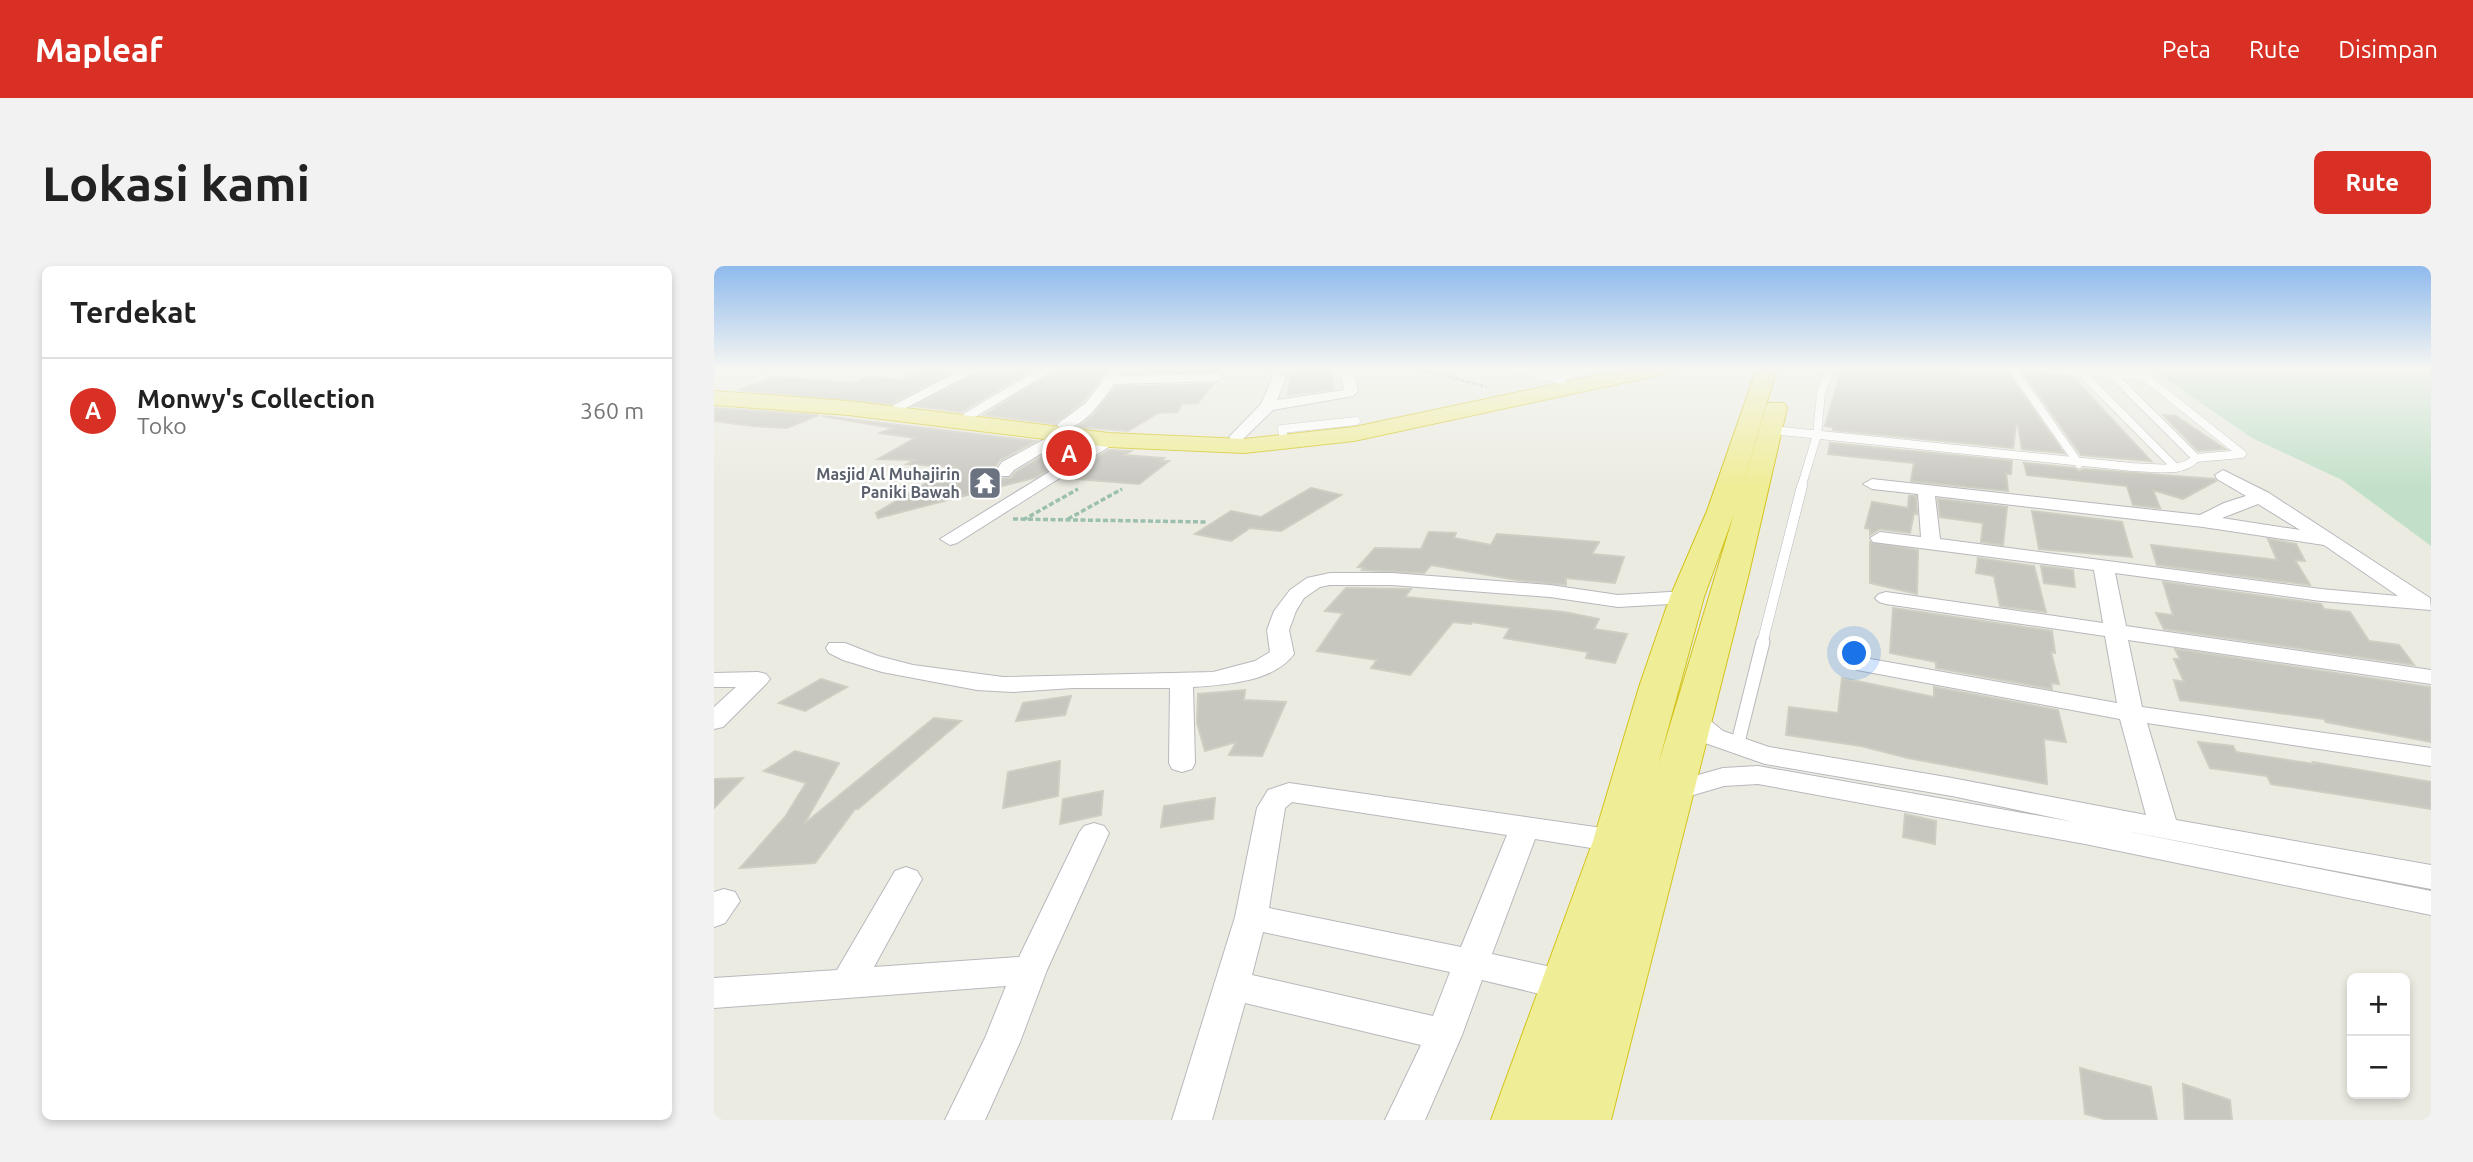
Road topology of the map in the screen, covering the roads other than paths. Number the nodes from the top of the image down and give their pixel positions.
1 (836, 408) edge
2 (915, 408) edge
3 (982, 408) edge
4 (1089, 408) edge
5 (1266, 408) edge
6 (1443, 408) edge
7 (1476, 408) edge
8 (1753, 408) edge
9 (1776, 408) edge
10 (1820, 408) edge
11 (2039, 408) edge
12 (2116, 408) edge
13 (2146, 408) edge
14 (2184, 408) edge
15 (970, 414) junction
16 (1356, 421) dead end
17 (1063, 430) junction
18 (1772, 430) junction
19 (1283, 435) junction
20 (1817, 435) junction
21 (1237, 437) junction
22 (1109, 440) junction
23 (2196, 458) junction
24 (2078, 464) junction
25 (2176, 468) junction
26 (1003, 472) dead end
27 (2223, 475) dead end
28 (1872, 484) dead end
29 (1926, 490) junction
30 (2263, 498) junction
31 (2203, 521) junction
32 (1880, 538) dead end
33 (950, 539) dead end
34 (2330, 541) junction
35 (1931, 544) junction
36 (2103, 565) junction
37 (1687, 597) junction
38 (1886, 598) dead end
39 (2428, 608) edge
40 (2115, 632) junction
41 (837, 648) dead end
42 (1866, 665) dead end
43 (2431, 677) edge
44 (714, 680) edge
45 (1179, 682) junction
46 (2131, 713) junction
47 (1693, 719) junction
48 (714, 721) edge
49 (1737, 746) junction
50 (2431, 757) edge
51 (1182, 763) dead end
52 (1730, 777) junction
53 (1673, 792) junction
54 (2083, 824) junction
55 (1525, 828) junction
56 (2164, 828) junction
57 (1094, 833) dead end
58 (1616, 841) junction
59 (2265, 858) junction
60 (2431, 877) edge
61 (906, 879) dead end
62 (2431, 903) edge
63 (1251, 917) junction
64 (1471, 962) junction
65 (1030, 970) junction
66 (846, 983) junction
67 (1232, 985) junction
68 (1569, 986) junction
69 (714, 993) edge
70 (1444, 1035) junction
71 (965, 1120) edge
72 (1192, 1120) edge
73 (1405, 1120) edge
74 (1522, 1120) edge
75 (1580, 1120) edge

1 - 17 highway
2 - 15 highway
3 - 15 street
4 - 17 street
5 - 21 street
6 - 19 highway
7 - 22 highway
8 - 37 highway
9 - 18 highway
10 - 20 lane
11 - 24 lane
12 - 25 lane
13 - 23 lane
14 - 23 lane
15 - 17 highway
16 - 19 lane
17 - 21 highway
17 - 22 highway
17 - 26 street
18 - 20 lane
18 - 47 highway
19 - 21 highway
20 - 24 lane
20 - 49 lane
22 - 33 street
23 - 25 lane
24 - 25 lane
27 - 30 street
28 - 29 street
29 - 31 street
29 - 35 street
30 - 31 street
30 - 34 street
31 - 34 street
32 - 35 street
34 - 39 street
35 - 36 street
36 - 39 street
36 - 40 street
37 - 45 street
37 - 58 highway
38 - 40 street
40 - 43 street
40 - 46 street
41 - 45 street
42 - 46 street
44 - 48 street
45 - 51 street
46 - 50 street
46 - 56 street
47 - 49 street
47 - 53 highway
49 - 52 street
49 - 54 street
52 - 53 street
52 - 54 street
53 - 75 highway
54 - 56 street
54 - 59 street
55 - 58 street
55 - 63 street
55 - 64 street
56 - 59 street
57 - 65 street
58 - 68 highway
59 - 60 street
59 - 62 street
61 - 66 street
63 - 64 street
63 - 67 street
64 - 68 street
64 - 70 street
65 - 66 street
65 - 71 street
66 - 69 street
67 - 70 street
67 - 72 street
68 - 74 highway
70 - 73 street

